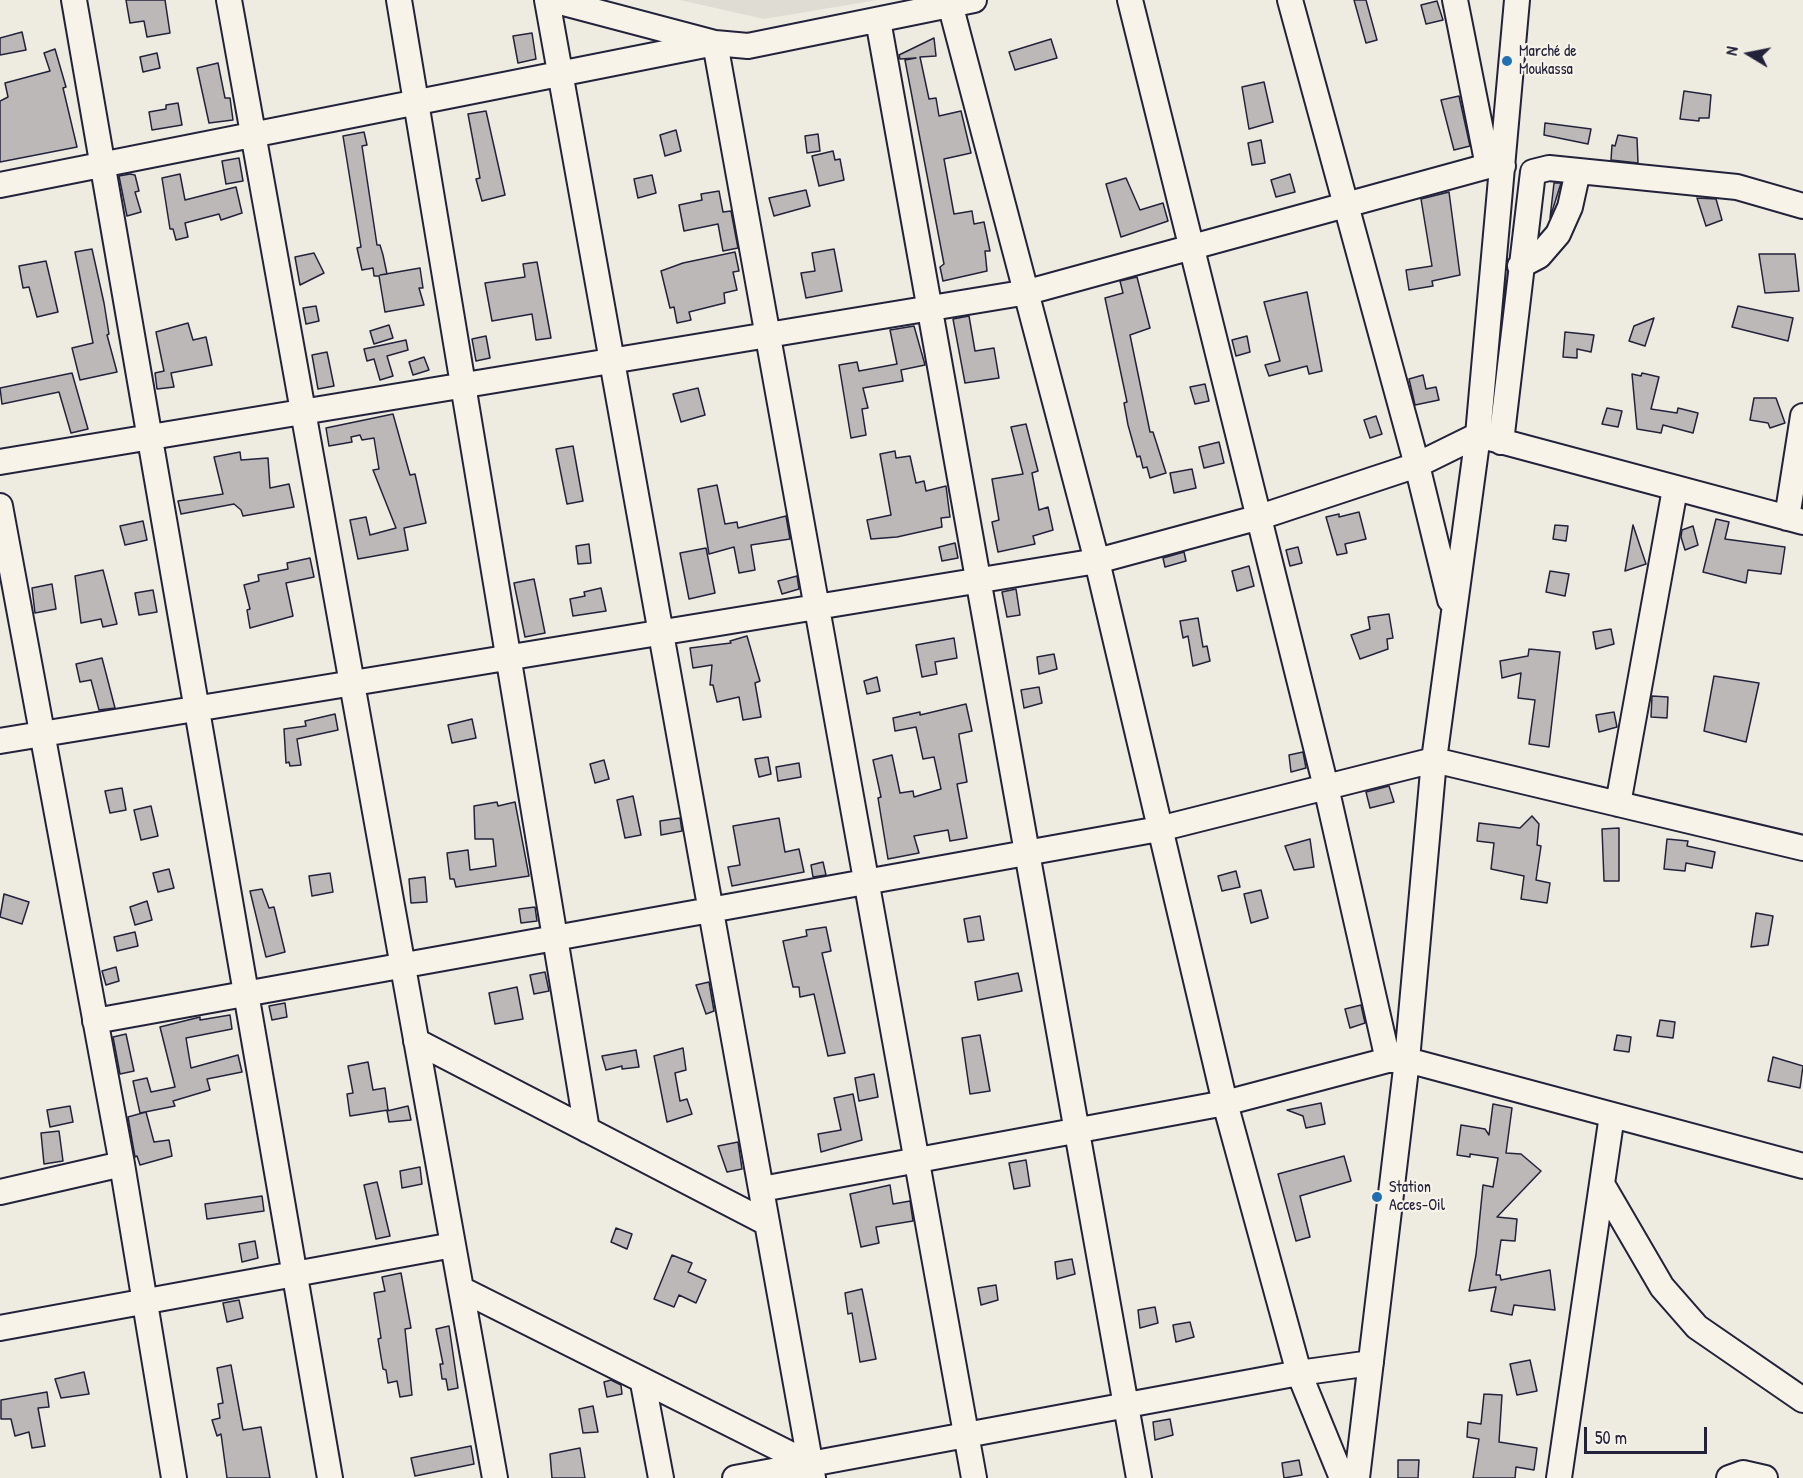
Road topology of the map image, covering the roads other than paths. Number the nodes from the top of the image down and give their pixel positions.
1 (74, 0) edge
2 (229, 0) edge
3 (399, 0) edge
4 (547, 0) edge
5 (552, 0) edge
6 (1130, 0) edge
7 (1290, 0) edge
8 (1455, 0) edge
9 (1517, 0) edge
10 (958, 2) edge
11 (878, 20) junction
12 (715, 43) junction
13 (560, 73) junction
14 (416, 102) junction
15 (253, 134) junction
16 (103, 164) junction
17 (1495, 166) junction
18 (1578, 171) junction
19 (0, 185) edge
20 (1345, 204) junction
21 (1803, 206) edge
22 (1192, 246) junction
23 (1520, 266) junction
24 (1028, 292) junction
25 (930, 310) junction
26 (768, 337) junction
27 (612, 362) junction
28 (463, 386) junction
29 (303, 412) junction
30 (1803, 416) edge
31 (1478, 435) junction
32 (150, 437) junction
33 (1501, 442) junction
34 (0, 462) edge
35 (1417, 465) junction
36 (1675, 489) junction
37 (0, 506) edge
38 (1260, 517) junction
39 (1795, 520) edge
40 (1098, 561) junction
41 (978, 580) junction
42 (817, 607) junction
43 (1454, 614) junction
44 (661, 632) junction
45 (508, 657) junction
46 (352, 683) junction
47 (197, 708) junction
48 (41, 734) junction
49 (0, 741) edge
50 (1434, 760) junction
51 (1326, 787) junction
52 (1618, 804) junction
53 (1159, 829) junction
54 (1803, 848) edge
55 (1027, 853) junction
56 (867, 882) junction
57 (711, 910) junction
58 (555, 939) junction
59 (403, 966) junction
60 (246, 994) junction
61 (95, 1022) junction
62 (416, 1041) junction
63 (1397, 1060) junction
64 (1225, 1103) junction
65 (1612, 1115) junction
66 (586, 1130) junction
67 (1076, 1130) junction
68 (917, 1160) junction
69 (123, 1164) junction
70 (1803, 1166) edge
71 (1602, 1184) junction
72 (762, 1189) junction
73 (0, 1192) edge
74 (767, 1223) junction
75 (453, 1245) junction
76 (295, 1274) junction
77 (461, 1289) junction
78 (144, 1302) junction
79 (0, 1328) edge
80 (1371, 1363) junction
81 (1299, 1373) junction
82 (643, 1383) junction
83 (1803, 1400) edge
84 (1126, 1406) junction
85 (967, 1435) junction
86 (812, 1471) edge
87 (174, 1478) edge
88 (330, 1478) edge
89 (495, 1478) edge
90 (661, 1478) edge
91 (735, 1478) edge
92 (974, 1478) edge
93 (1139, 1478) edge
94 (1342, 1478) edge
95 (1357, 1478) edge
96 (1559, 1478) edge
97 (1729, 1478) edge
98 (1765, 1478) edge

1 - 16 street
2 - 15 street
3 - 14 street
4 - 13 street
5 - 12 street
6 - 22 street
7 - 20 street
8 - 17 street
9 - 17 street
10 - 11 street
10 - 24 street
11 - 12 street
11 - 25 street
12 - 13 street
12 - 26 street
13 - 14 street
13 - 27 street
14 - 15 street
14 - 28 street
15 - 16 street
15 - 29 street
16 - 19 street
16 - 32 street
17 - 20 street
17 - 31 street
18 - 21 street
18 - 23 street
18 - 23 street
20 - 22 street
20 - 35 street
22 - 24 street
22 - 38 street
23 - 33 street
24 - 25 street
24 - 40 street
25 - 26 street
25 - 41 street
26 - 27 street
26 - 42 street
27 - 28 street
27 - 44 street
28 - 29 street
28 - 45 street
29 - 32 street
29 - 46 street
30 - 39 street
31 - 33 street
31 - 35 street
31 - 43 street
32 - 34 street
32 - 47 street
33 - 36 street
35 - 38 street
35 - 43 street
36 - 39 street
36 - 52 street
37 - 48 street
38 - 40 street
38 - 51 street
40 - 41 street
40 - 53 street
41 - 42 street
41 - 55 street
42 - 44 street
42 - 56 street
43 - 50 street
44 - 45 street
44 - 57 street
45 - 46 street
45 - 58 street
46 - 47 street
46 - 59 street
47 - 48 street
47 - 60 street
48 - 49 street
48 - 61 street
50 - 51 street
50 - 52 street
50 - 63 street
51 - 53 street
51 - 63 street
52 - 54 street
53 - 55 street
53 - 64 street
55 - 56 street
55 - 67 street
56 - 57 street
56 - 68 street
57 - 58 street
57 - 72 street
58 - 59 street
58 - 66 street
59 - 60 street
59 - 62 street
60 - 61 street
60 - 76 street
61 - 69 street
62 - 66 street
62 - 75 street
63 - 64 street
63 - 65 street
63 - 80 street
64 - 67 street
64 - 81 street
65 - 70 street
65 - 71 street
66 - 74 street
67 - 68 street
67 - 84 street
68 - 72 street
68 - 85 street
69 - 73 street
69 - 78 street
71 - 83 street
71 - 96 street
72 - 74 street
74 - 86 street
75 - 76 street
75 - 77 street
76 - 78 street
76 - 88 street
77 - 82 street
77 - 89 street
78 - 79 street
78 - 87 street
80 - 81 street
80 - 95 street
81 - 84 street
81 - 94 street
82 - 86 street
82 - 90 street
84 - 85 street
84 - 93 street
85 - 86 street
85 - 92 street
86 - 91 street
97 - 98 street

